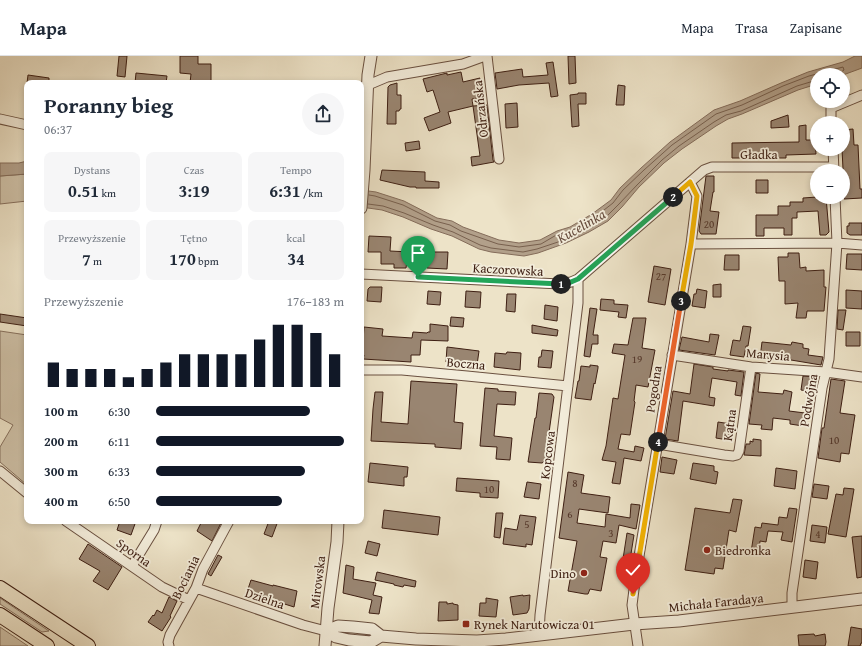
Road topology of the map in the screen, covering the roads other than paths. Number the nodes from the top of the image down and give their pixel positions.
1 (371, 56) edge
2 (486, 56) edge
3 (365, 86) edge
4 (862, 95) edge
5 (831, 116) edge
6 (0, 119) edge
7 (24, 124) edge
8 (498, 159) dead end
9 (810, 169) edge
10 (364, 170) edge
11 (690, 182) junction
12 (835, 204) edge
13 (691, 244) junction
14 (837, 244) junction
15 (862, 245) edge
16 (364, 274) edge
17 (578, 279) junction
18 (672, 355) junction
19 (751, 366) junction
20 (364, 370) edge
21 (826, 372) junction
22 (862, 377) edge
23 (568, 386) junction
24 (658, 444) junction
25 (0, 471) edge
26 (24, 491) edge
27 (70, 524) edge
28 (156, 524) edge
29 (226, 524) edge
30 (338, 524) edge
31 (132, 566) junction
32 (0, 588) edge
33 (196, 588) junction
34 (862, 599) edge
35 (189, 600) junction
36 (792, 607) junction
37 (0, 614) edge
38 (634, 624) junction
39 (326, 631) junction
40 (539, 635) junction
41 (47, 646) edge
42 (88, 646) edge
43 (169, 646) edge
44 (325, 646) edge
45 (638, 646) edge

1 - 3 street
2 - 3 street
2 - 8 street, Odrzańska
3 - 10 street
4 - 5 street
6 - 7 street
9 - 11 street, Gładka
11 - 13 street, Pogodna
11 - 17 street, Kaczorowska
12 - 14 street, Podwójna
13 - 14 street
13 - 18 street, Pogodna
14 - 15 street
14 - 21 street, Podwójna
16 - 17 street, Kaczorowska
17 - 23 street, Kopcowa
18 - 19 street, Marysia
18 - 24 street, Pogodna
19 - 21 street, Marysia
19 - 24 street, Kątna
20 - 23 street, Boczna
21 - 22 street, Marysia
21 - 36 street, Podwójna
23 - 40 street, Kopcowa
24 - 38 street, Pogodna
25 - 26 street
27 - 31 street, Sporna
28 - 31 street
29 - 33 street, Bociania
30 - 39 street, Mirowska
31 - 35 street, Sporna
32 - 42 main road
33 - 35 street, Bociania
33 - 39 street, Dzielna
34 - 36 street, Michała Faradaya
35 - 43 street, Bociania
36 - 38 street, Michała Faradaya
37 - 41 main road
38 - 40 street, Michała Faradaya
38 - 45 street, Pogodna
39 - 40 street, Michała Faradaya
39 - 44 street, Mirowska

